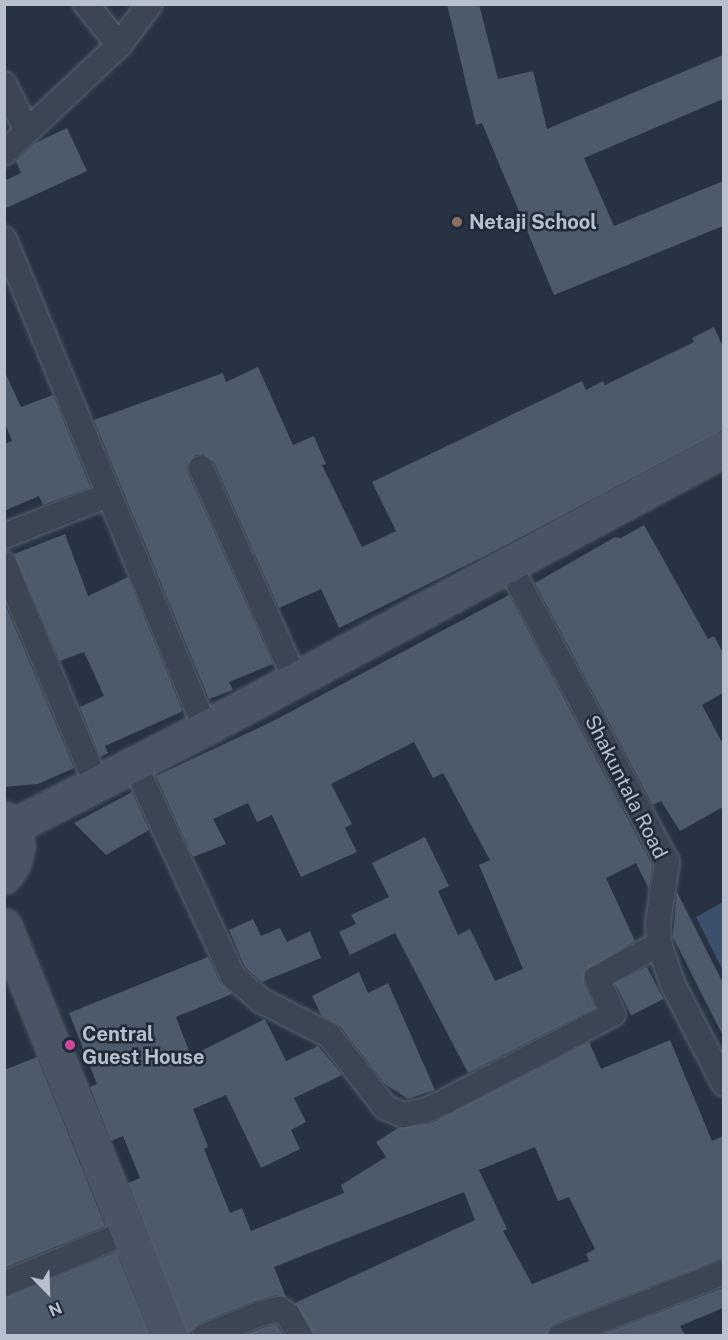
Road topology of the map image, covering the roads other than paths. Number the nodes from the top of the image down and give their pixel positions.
1 (86, 4) edge
2 (150, 4) edge
3 (118, 45) junction
4 (4, 84) edge
5 (27, 131) junction
6 (4, 153) edge
7 (4, 239) edge
8 (723, 449) edge
9 (201, 468) dead end
10 (108, 495) junction
11 (4, 536) edge
12 (4, 564) edge
13 (509, 565) junction
14 (295, 679) junction
15 (205, 728) junction
16 (134, 763) junction
17 (96, 783) junction
18 (8, 823) edge
19 (4, 876) edge
20 (4, 926) edge
21 (659, 944) junction
22 (723, 1084) edge
23 (127, 1232) junction
24 (723, 1272) edge
25 (4, 1284) edge
26 (171, 1335) edge
27 (206, 1335) edge
28 (300, 1335) edge
29 (561, 1335) edge

1 - 3 street
2 - 3 street
3 - 5 street
4 - 5 street
5 - 6 street
7 - 10 street
8 - 13 street
9 - 14 street
10 - 11 street
10 - 15 street
12 - 17 street
13 - 14 street
13 - 21 street, Shakuntala Road
14 - 15 street
15 - 16 street
16 - 17 street
16 - 21 street
17 - 18 street
18 - 19 street
20 - 23 street
21 - 22 street, Shakuntala Road
23 - 25 street
23 - 26 street
24 - 29 street
27 - 28 street

